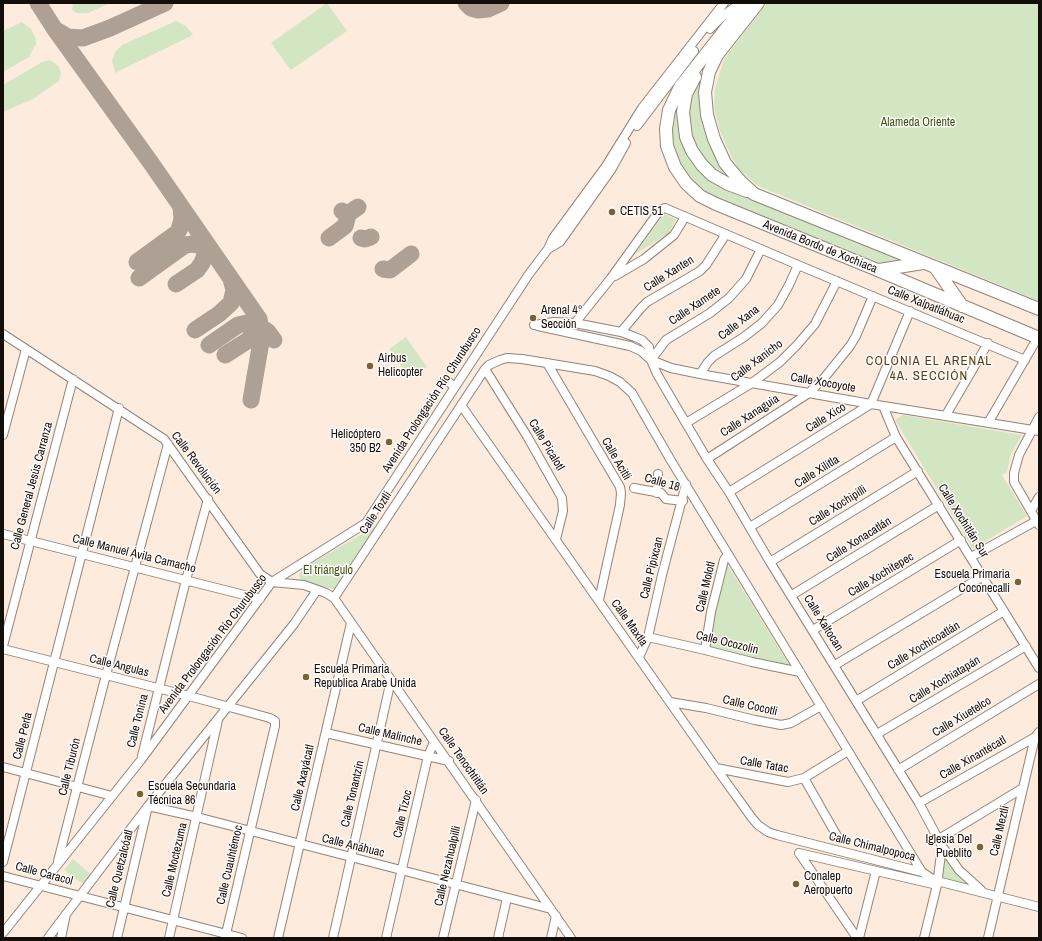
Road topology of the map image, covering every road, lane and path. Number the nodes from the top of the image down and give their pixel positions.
1 (724, 3) edge
2 (750, 5) edge
3 (719, 27) junction
4 (717, 55) junction
5 (678, 104) junction
6 (754, 194) junction
7 (684, 217) junction
8 (726, 234) junction
9 (548, 249) junction
10 (761, 249) junction
11 (923, 262) junction
12 (798, 265) junction
13 (935, 267) junction
14 (879, 270) junction
15 (611, 278) junction
16 (837, 281) junction
17 (873, 296) junction
18 (962, 306) junction
19 (1039, 309) edge
20 (910, 311) junction
21 (575, 323) junction
22 (621, 332) junction
23 (3, 334) edge
24 (1037, 341) edge
25 (988, 343) junction
26 (26, 349) junction
27 (651, 360) junction
28 (1025, 360) junction
29 (547, 362) junction
30 (484, 370) junction
31 (700, 374) junction
32 (73, 379) junction
33 (446, 380) dead end
34 (752, 383) junction
35 (455, 387) junction
36 (809, 392) junction
37 (871, 404) junction
38 (462, 405) junction
39 (883, 406) junction
40 (119, 408) junction
41 (946, 416) junction
42 (1039, 417) edge
43 (686, 423) junction
44 (988, 423) junction
45 (1035, 430) edge
46 (3, 435) edge
47 (896, 437) junction
48 (168, 444) junction
49 (707, 459) junction
50 (918, 471) junction
51 (658, 474) dead end
52 (686, 484) junction
53 (634, 488) dead end
54 (729, 492) junction
55 (657, 493) junction
56 (1039, 497) edge
57 (208, 499) junction
58 (683, 501) junction
59 (939, 505) junction
60 (1031, 511) junction
61 (1038, 523) edge
62 (750, 527) junction
63 (3, 534) edge
64 (556, 539) junction
65 (961, 540) junction
66 (30, 541) junction
67 (82, 554) junction
68 (728, 554) junction
69 (972, 557) junction
70 (770, 562) junction
71 (135, 567) junction
72 (983, 576) junction
73 (186, 580) junction
74 (272, 582) junction
75 (317, 590) junction
76 (792, 595) junction
77 (334, 598) junction
78 (260, 599) junction
79 (598, 600) junction
80 (1004, 611) junction
81 (352, 623) junction
82 (813, 630) junction
83 (648, 637) junction
84 (3, 646) edge
85 (1026, 646) junction
86 (3, 649) edge
87 (705, 650) junction
88 (639, 657) junction
89 (55, 662) junction
90 (835, 665) junction
91 (1038, 666) edge
92 (800, 672) junction
93 (106, 675) junction
94 (391, 680) junction
95 (1039, 684) edge
96 (158, 688) junction
97 (189, 696) junction
98 (856, 700) junction
99 (670, 702) junction
100 (228, 706) junction
101 (821, 706) junction
102 (219, 718) junction
103 (326, 733) junction
104 (877, 734) junction
105 (1038, 734) edge
106 (434, 742) junction
107 (377, 744) junction
108 (848, 751) junction
109 (428, 756) junction
110 (141, 760) junction
111 (449, 761) junction
112 (3, 767) edge
113 (716, 768) junction
114 (898, 770) junction
115 (26, 773) junction
116 (804, 778) junction
117 (78, 786) junction
118 (1023, 788) junction
119 (112, 796) junction
120 (476, 800) junction
121 (919, 804) junction
122 (148, 806) junction
123 (197, 817) junction
124 (250, 832) junction
125 (837, 836) dead end
126 (790, 838) joint
127 (941, 843) junction
128 (300, 844) junction
129 (351, 858) junction
130 (3, 862) edge
131 (57, 865) junction
132 (876, 870) junction
133 (402, 871) junction
134 (922, 872) junction
135 (3, 876) edge
136 (937, 883) junction
137 (456, 885) junction
138 (41, 886) junction
139 (983, 892) junction
140 (80, 896) junction
141 (997, 896) junction
142 (508, 898) junction
143 (123, 907) junction
144 (1039, 907) edge
145 (67, 912) junction
146 (553, 912) junction
147 (173, 920) junction
148 (3, 933) edge
149 (226, 936) edge
150 (48, 938) edge
151 (61, 938) edge
152 (117, 938) edge
153 (169, 938) edge
154 (242, 938) edge
155 (278, 938) edge
156 (333, 938) edge
157 (386, 938) edge
158 (443, 938) edge
159 (498, 938) edge
160 (551, 938) edge
161 (572, 938) edge
162 (858, 938) edge
163 (924, 938) edge
164 (988, 938) edge

1 - 9 street, Avenida Prolongación Río Churubusco
2 - 3 main road
2 - 4 main road
3 - 5 main road
3 - 9 street, Avenida Prolongación Río Churubusco
4 - 5 main road
4 - 6 main road, Avenida Bordo de Xochiaca
5 - 6 main road
5 - 14 main road, Avenida Bordo de Xochiaca
6 - 11 main road, Avenida Bordo de Xochiaca
7 - 8 street, Calle Xalpatláhuac
7 - 15 street
7 - 15 street, Calle Xalpatláhuac
8 - 10 street, Calle Xalpatláhuac
8 - 22 street, Calle Xanten
9 - 35 street, Avenida Prolongación Río Churubusco
10 - 12 street, Calle Xalpatláhuac
10 - 27 street, Calle Xamete
11 - 13 main road, Avenida Bordo de Xochiaca
11 - 14 main road
12 - 16 street, Calle Xalpatláhuac
12 - 31 street, Calle Xana
13 - 18 main road
13 - 19 main road, Avenida Bordo de Xochiaca
14 - 18 main road, Avenida Bordo de Xochiaca
15 - 21 street
16 - 17 street, Calle Xalpatláhuac
16 - 34 street, Calle Xanicho
17 - 20 street, Calle Xalpatláhuac
17 - 36 street, Calle Xanaguia
18 - 24 main road, Avenida Bordo de Xochiaca
20 - 25 street, Calle Xalpatláhuac
20 - 37 street
21 - 22 street, Calle Xocoyote
21 - 27 street, Calle Xocoyote
22 - 27 street, Calle Xocoyote
23 - 26 street, Calle Revolución
24 - 28 street
25 - 28 street, Calle Xalpatláhuac
25 - 41 street
26 - 32 street, Calle Revolución
26 - 46 street
27 - 31 street, Calle Xocoyote
27 - 43 street, Calle Xaltocan
28 - 44 street
29 - 30 street, Calle Toztli
29 - 52 street
29 - 79 street, Calle Acitli
30 - 38 street, Calle Toztli
30 - 64 street, Calle Picalotl
31 - 34 street, Calle Xocoyote
32 - 40 street, Calle Revolución
32 - 66 street, Calle General Jesús Carranza
33 - 35 street
34 - 36 street, Calle Xocoyote
34 - 43 street, Calle Xanicho
35 - 74 street, Avenida Prolongación Río Churubusco
36 - 37 street, Calle Xocoyote
36 - 49 street, Calle Xanaguia
37 - 39 street, Calle Xocoyote
37 - 54 street, Calle Xico
38 - 64 street, Calle Maxtla
38 - 77 street, Calle Toztli
39 - 41 street, Calle Xocoyote
39 - 47 street, Calle Xochitlán Sur
40 - 48 street, Calle Revolución
40 - 67 street, Calle Perla
41 - 44 street, Calle Xocoyote
42 - 45 street
43 - 49 street, Calle Xaltocan
44 - 45 street, Calle Xocoyote
45 - 60 street
47 - 50 street, Calle Xochitlán Sur
47 - 62 street, Calle Xilitla
48 - 57 street, Calle Revolución
48 - 71 street, Calle Tiburón
49 - 54 street, Calle Xaltocan
50 - 59 street, Calle Xochitlán Sur
50 - 70 street, Calle Xochipilli
51 - 55 street
52 - 58 street, Calle Pipixcan
52 - 68 street
53 - 55 street, Calle 18
54 - 62 street, Calle Xaltocan
55 - 58 street, Calle 18
56 - 60 street
57 - 73 street, Calle Tonina
57 - 74 street, Calle Revolución
58 - 83 street, Calle Pipixcan
59 - 65 street, Calle Xochitlán Sur
59 - 76 street, Calle Xonacatlán
60 - 61 street
61 - 69 street
62 - 70 street, Calle Xaltocan
63 - 66 street, Calle Manuel Ávila Camacho
64 - 79 street, Calle Maxtla
65 - 69 street, Calle Xochitlán Sur
65 - 82 street, Calle Xochitepec
66 - 67 street, Calle Manuel Ávila Camacho
66 - 84 street, Calle General Jesús Carranza
67 - 71 street, Calle Manuel Ávila Camacho
67 - 89 street, Calle Perla
68 - 87 street, Calle Molotl
68 - 92 street
69 - 72 street, Calle Xochitlán Sur
70 - 76 street, Calle Xaltocan
71 - 73 street, Calle Manuel Ávila Camacho
71 - 93 street, Calle Tiburón
72 - 80 street, Calle Xochitlán Sur
72 - 90 street
73 - 78 street, Calle Manuel Ávila Camacho
73 - 96 street, Calle Tonina
74 - 75 street
74 - 78 street, Avenida Prolongación Río Churubusco
75 - 77 street
75 - 100 street
76 - 82 street, Calle Xaltocan
77 - 81 street, Calle Tenochtitlán
78 - 97 street, Avenida Prolongación Río Churubusco
79 - 88 street, Calle Maxtla
80 - 85 street, Calle Xochitlán Sur
80 - 98 street, Calle Xochicoatlán
81 - 94 street, Calle Tenochtitlán
81 - 103 street, Calle Axayácatl
82 - 90 street, Calle Xaltocan
83 - 87 street, Calle Ocozolin
83 - 88 street, Calle Pipixcan
85 - 91 street, Calle Xochitlán Sur
85 - 104 street, Calle Xochiatapán
86 - 89 street, Calle Angulas
87 - 92 street, Calle Ocozolin
88 - 99 street, Calle Maxtla
89 - 93 street, Calle Angulas
89 - 115 street, Calle Perla
90 - 98 street, Calle Xaltocan
92 - 101 street
93 - 96 street, Calle Angulas
93 - 117 street, Calle Tiburón
94 - 106 street, Calle Tenochtitlán
94 - 107 street, Calle Tonantzín
95 - 114 street, Calle Xiuetelco
96 - 97 street, Calle Angulas
96 - 110 street, Calle Tonina
97 - 100 street, Calle Angulas
97 - 110 street, Avenida Prolongación Río Churubusco
98 - 104 street, Calle Xaltocan
99 - 101 street, Calle Cocotli
99 - 113 street, Calle Maxtla
100 - 102 street
100 - 124 street, Calle Cuauhtémoc
101 - 108 street
102 - 122 street
102 - 123 street, Calle Moctezuma
103 - 107 street, Calle Malinche
103 - 128 street, Calle Axayácatl
104 - 114 street, Calle Xaltocan
105 - 118 street, Calle Meztli
105 - 121 street, Calle Xinantécatl
106 - 109 street, Calle Tízoc
106 - 111 street, Calle Tenochtitlán
107 - 109 street, Calle Malinche
107 - 129 street, Calle Tonantzín
108 - 116 street, Calle Tatac
108 - 134 street
109 - 111 street, Calle Malinche
109 - 133 street, Calle Tízoc
110 - 119 street, Avenida Prolongación Río Churubusco
111 - 120 street, Calle Tenochtitlán
112 - 115 street
113 - 116 street, Calle Tatac
113 - 126 street, Calle Maxtla
114 - 121 street, Calle Xaltocan
115 - 117 street
115 - 130 street, Calle Perla
116 - 125 street
117 - 119 street
117 - 131 street, Calle Tiburón
118 - 127 street
118 - 141 street, Calle Meztli
119 - 131 street, Avenida Prolongación Río Churubusco
120 - 137 street, Calle Nezahualpilli
120 - 146 street, Calle Tenochtitlán
121 - 127 street, Calle Xaltocan
122 - 123 street, Calle Anáhuac
122 - 140 street
122 - 143 street, Calle Quetzalcóatl
123 - 124 street, Calle Anáhuac
123 - 147 street, Calle Moctezuma
124 - 128 street, Calle Anáhuac
124 - 149 street, Calle Cuauhtémoc
126 - 134 street, Calle Chimalpopoca
127 - 136 street
127 - 139 street, Calle Xaltocan
128 - 129 street, Calle Anáhuac
128 - 155 street, Calle Axayácatl
129 - 133 street, Calle Anáhuac
129 - 156 street, Calle Tonantzín
131 - 138 street, Avenida Prolongación Río Churubusco
132 - 136 street
132 - 162 street
132 - 162 street
133 - 137 street, Calle Anáhuac
133 - 157 street, Calle Tízoc
134 - 136 street, Calle Chimalpopoca
135 - 138 street, Calle Caracol
136 - 139 street, Calle Chimalpopoca
136 - 163 street
137 - 142 street, Calle Anáhuac
137 - 158 street, Calle Nezahualpilli
138 - 140 street, Calle Caracol
138 - 148 street, Avenida Prolongación Río Churubusco
139 - 141 street, Calle Chimalpopoca
140 - 143 street, Calle Caracol
140 - 145 street
141 - 144 street, Calle Chimalpopoca
141 - 164 street, Calle Meztli
142 - 146 street, Calle Anáhuac
142 - 159 street
143 - 147 street, Calle Caracol
143 - 152 street, Calle Quetzalcóatl
145 - 150 street
145 - 151 street
146 - 160 street
146 - 161 street, Calle Tenochtitlán
147 - 149 street, Calle Caracol
147 - 153 street, Calle Moctezuma
149 - 154 street, Calle Caracol

